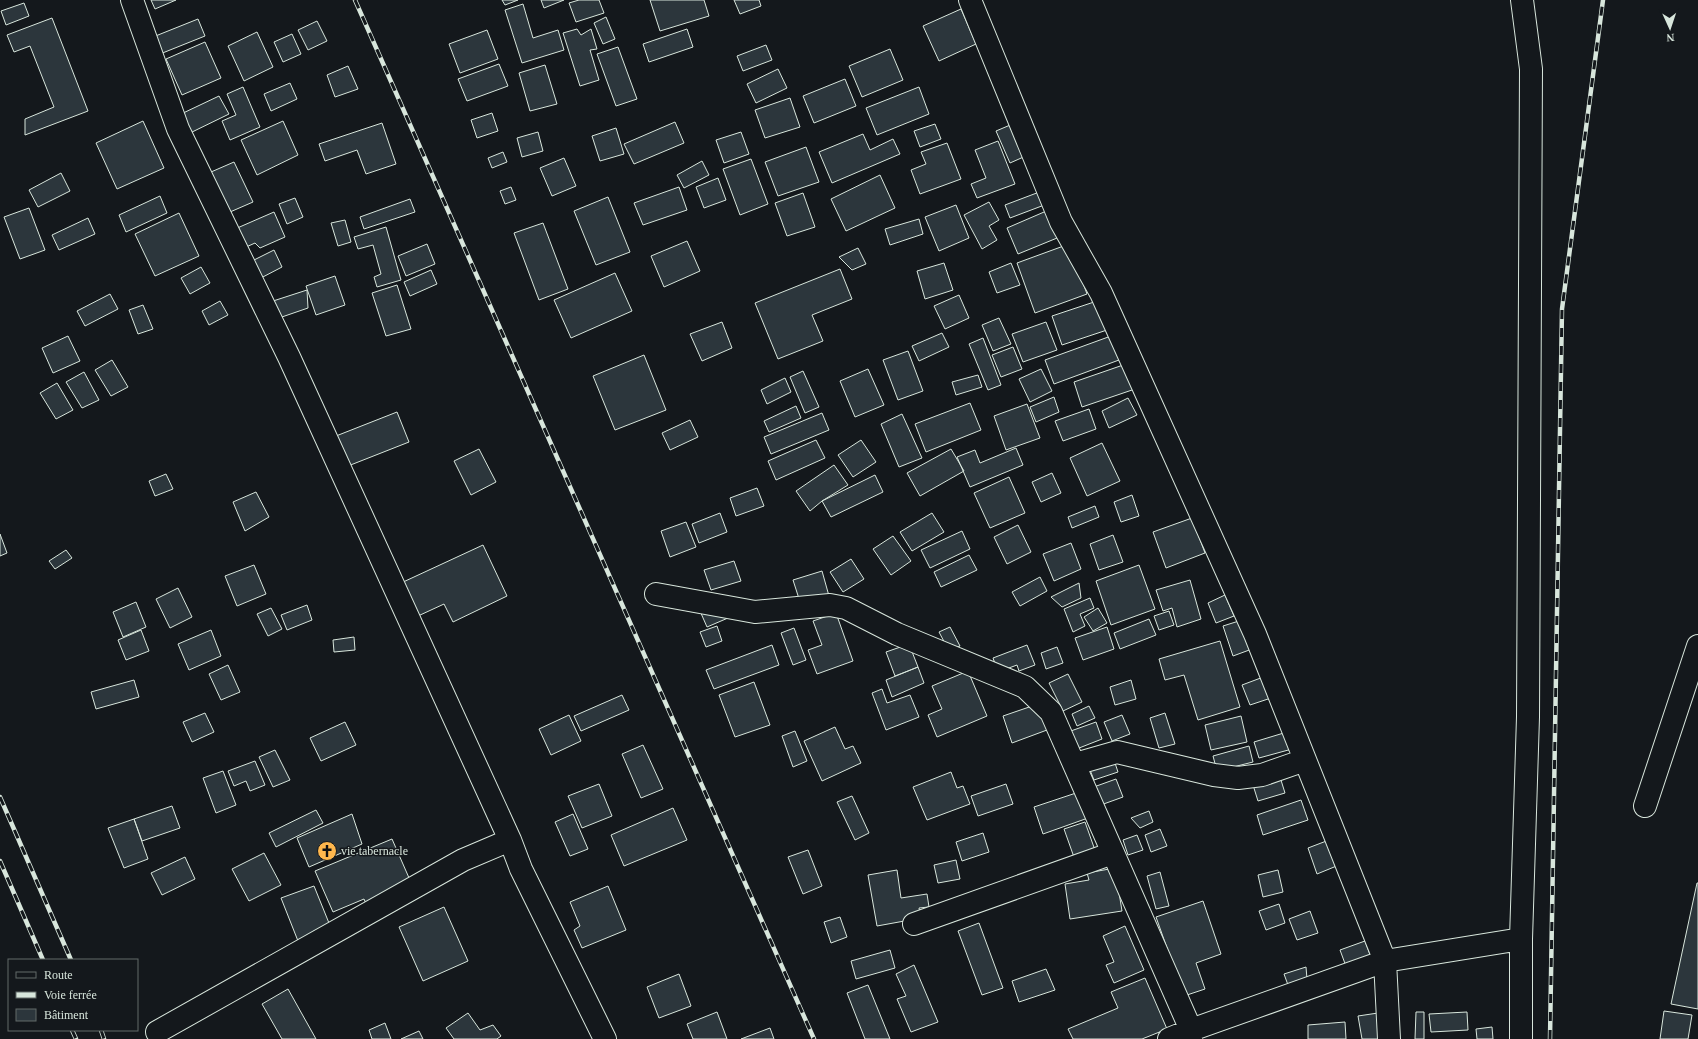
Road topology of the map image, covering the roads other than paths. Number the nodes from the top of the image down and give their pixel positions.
1 (132, 0) edge
2 (970, 0) edge
3 (1522, 0) edge
4 (656, 594) dead end
5 (1698, 646) edge
6 (1305, 760) junction
7 (1075, 764) junction
8 (1645, 806) dead end
9 (510, 840) junction
10 (1113, 853) junction
11 (914, 924) dead end
12 (1521, 939) junction
13 (1385, 961) junction
14 (157, 1032) dead end
15 (1191, 1034) edge
16 (605, 1039) edge
17 (1169, 1039) edge
18 (1389, 1039) edge
19 (1521, 1039) edge

1 - 9 street
2 - 6 street
3 - 12 street
4 - 7 street
5 - 8 street
6 - 7 street
6 - 13 street
7 - 10 street
9 - 14 street
9 - 16 street
10 - 11 street
10 - 15 street
12 - 13 street
12 - 19 street
13 - 15 street
13 - 18 street
15 - 17 street

